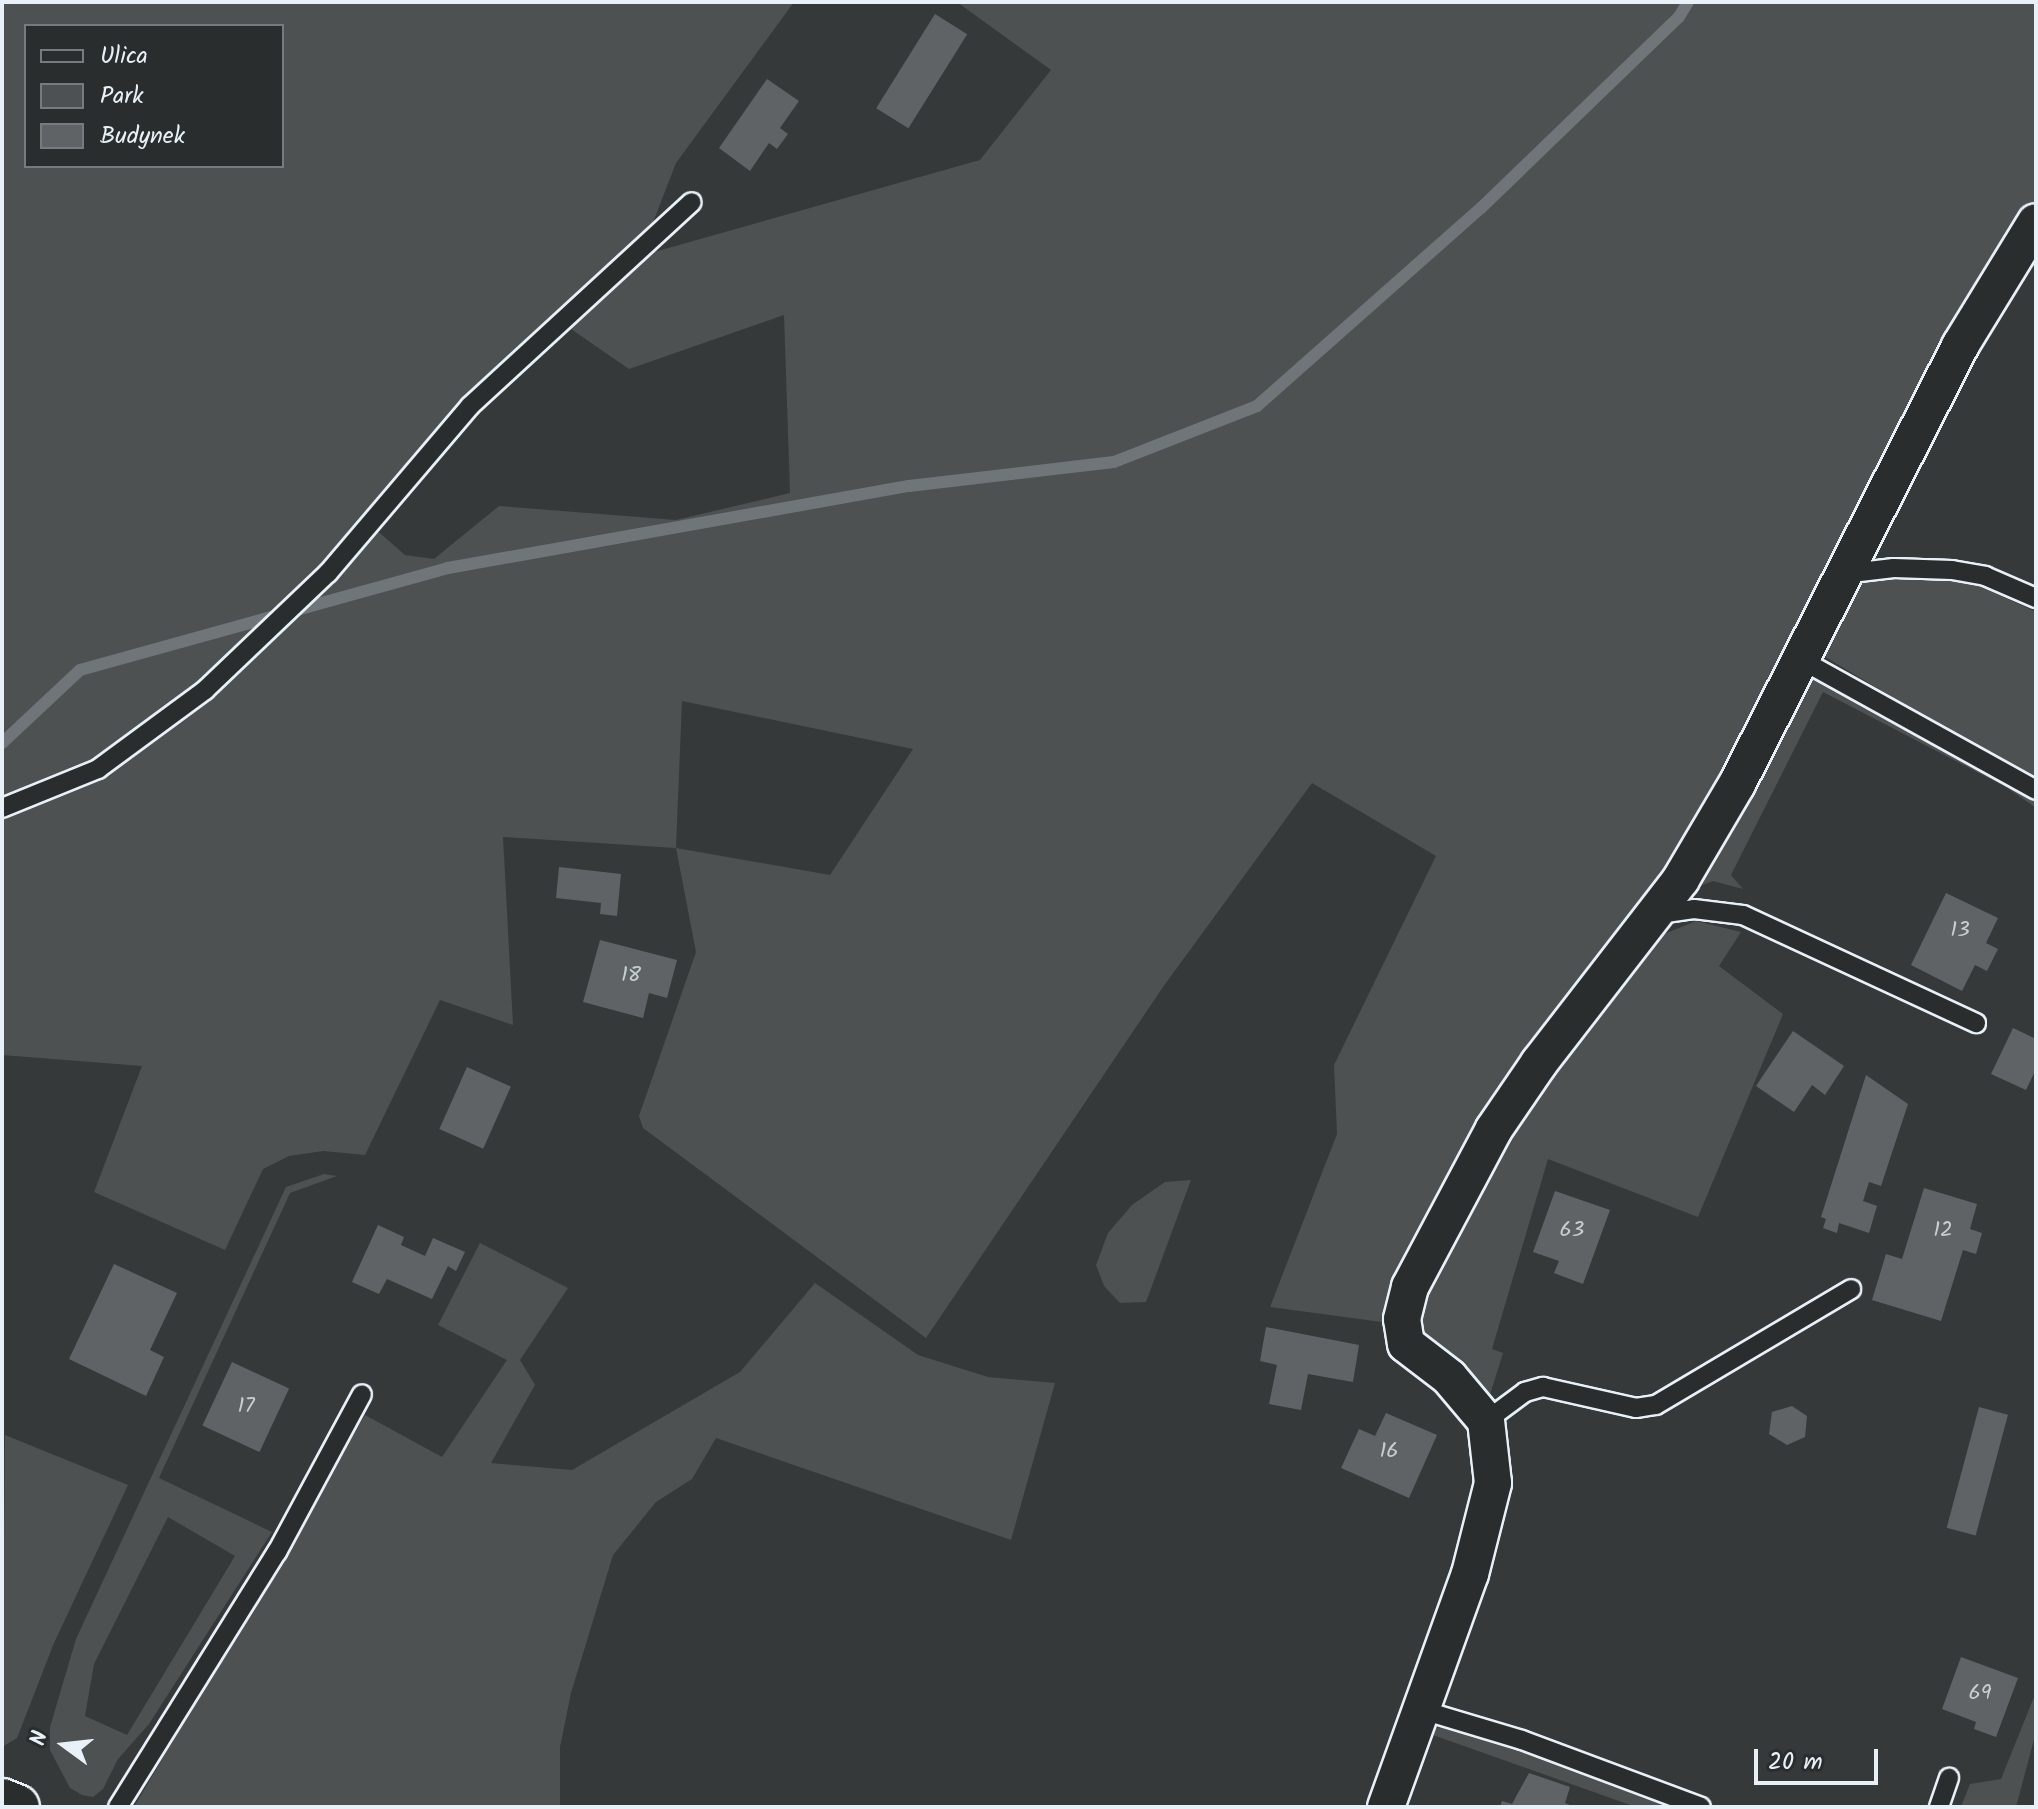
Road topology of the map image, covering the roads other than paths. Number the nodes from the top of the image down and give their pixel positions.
1 (692, 202) dead end
2 (2036, 222) edge
3 (1843, 574) junction
4 (2036, 598) edge
5 (1798, 658) junction
6 (2036, 790) edge
7 (2, 808) edge
8 (1659, 914) junction
9 (1976, 1023) dead end
10 (1851, 1289) dead end
11 (362, 1394) dead end
12 (1486, 1421) junction
13 (1422, 1710) junction
14 (1949, 1778) dead end
15 (2, 1801) edge
16 (17, 1807) edge
17 (118, 1807) edge
18 (1386, 1807) edge
19 (1701, 1807) edge
20 (1939, 1807) edge

1 - 7 lane
2 - 3 street
3 - 4 lane
3 - 5 street
5 - 6 lane
5 - 8 street
8 - 9 lane
8 - 12 street
10 - 12 lane
11 - 17 lane
12 - 13 street
13 - 18 street
13 - 19 lane
14 - 20 lane
15 - 16 street

